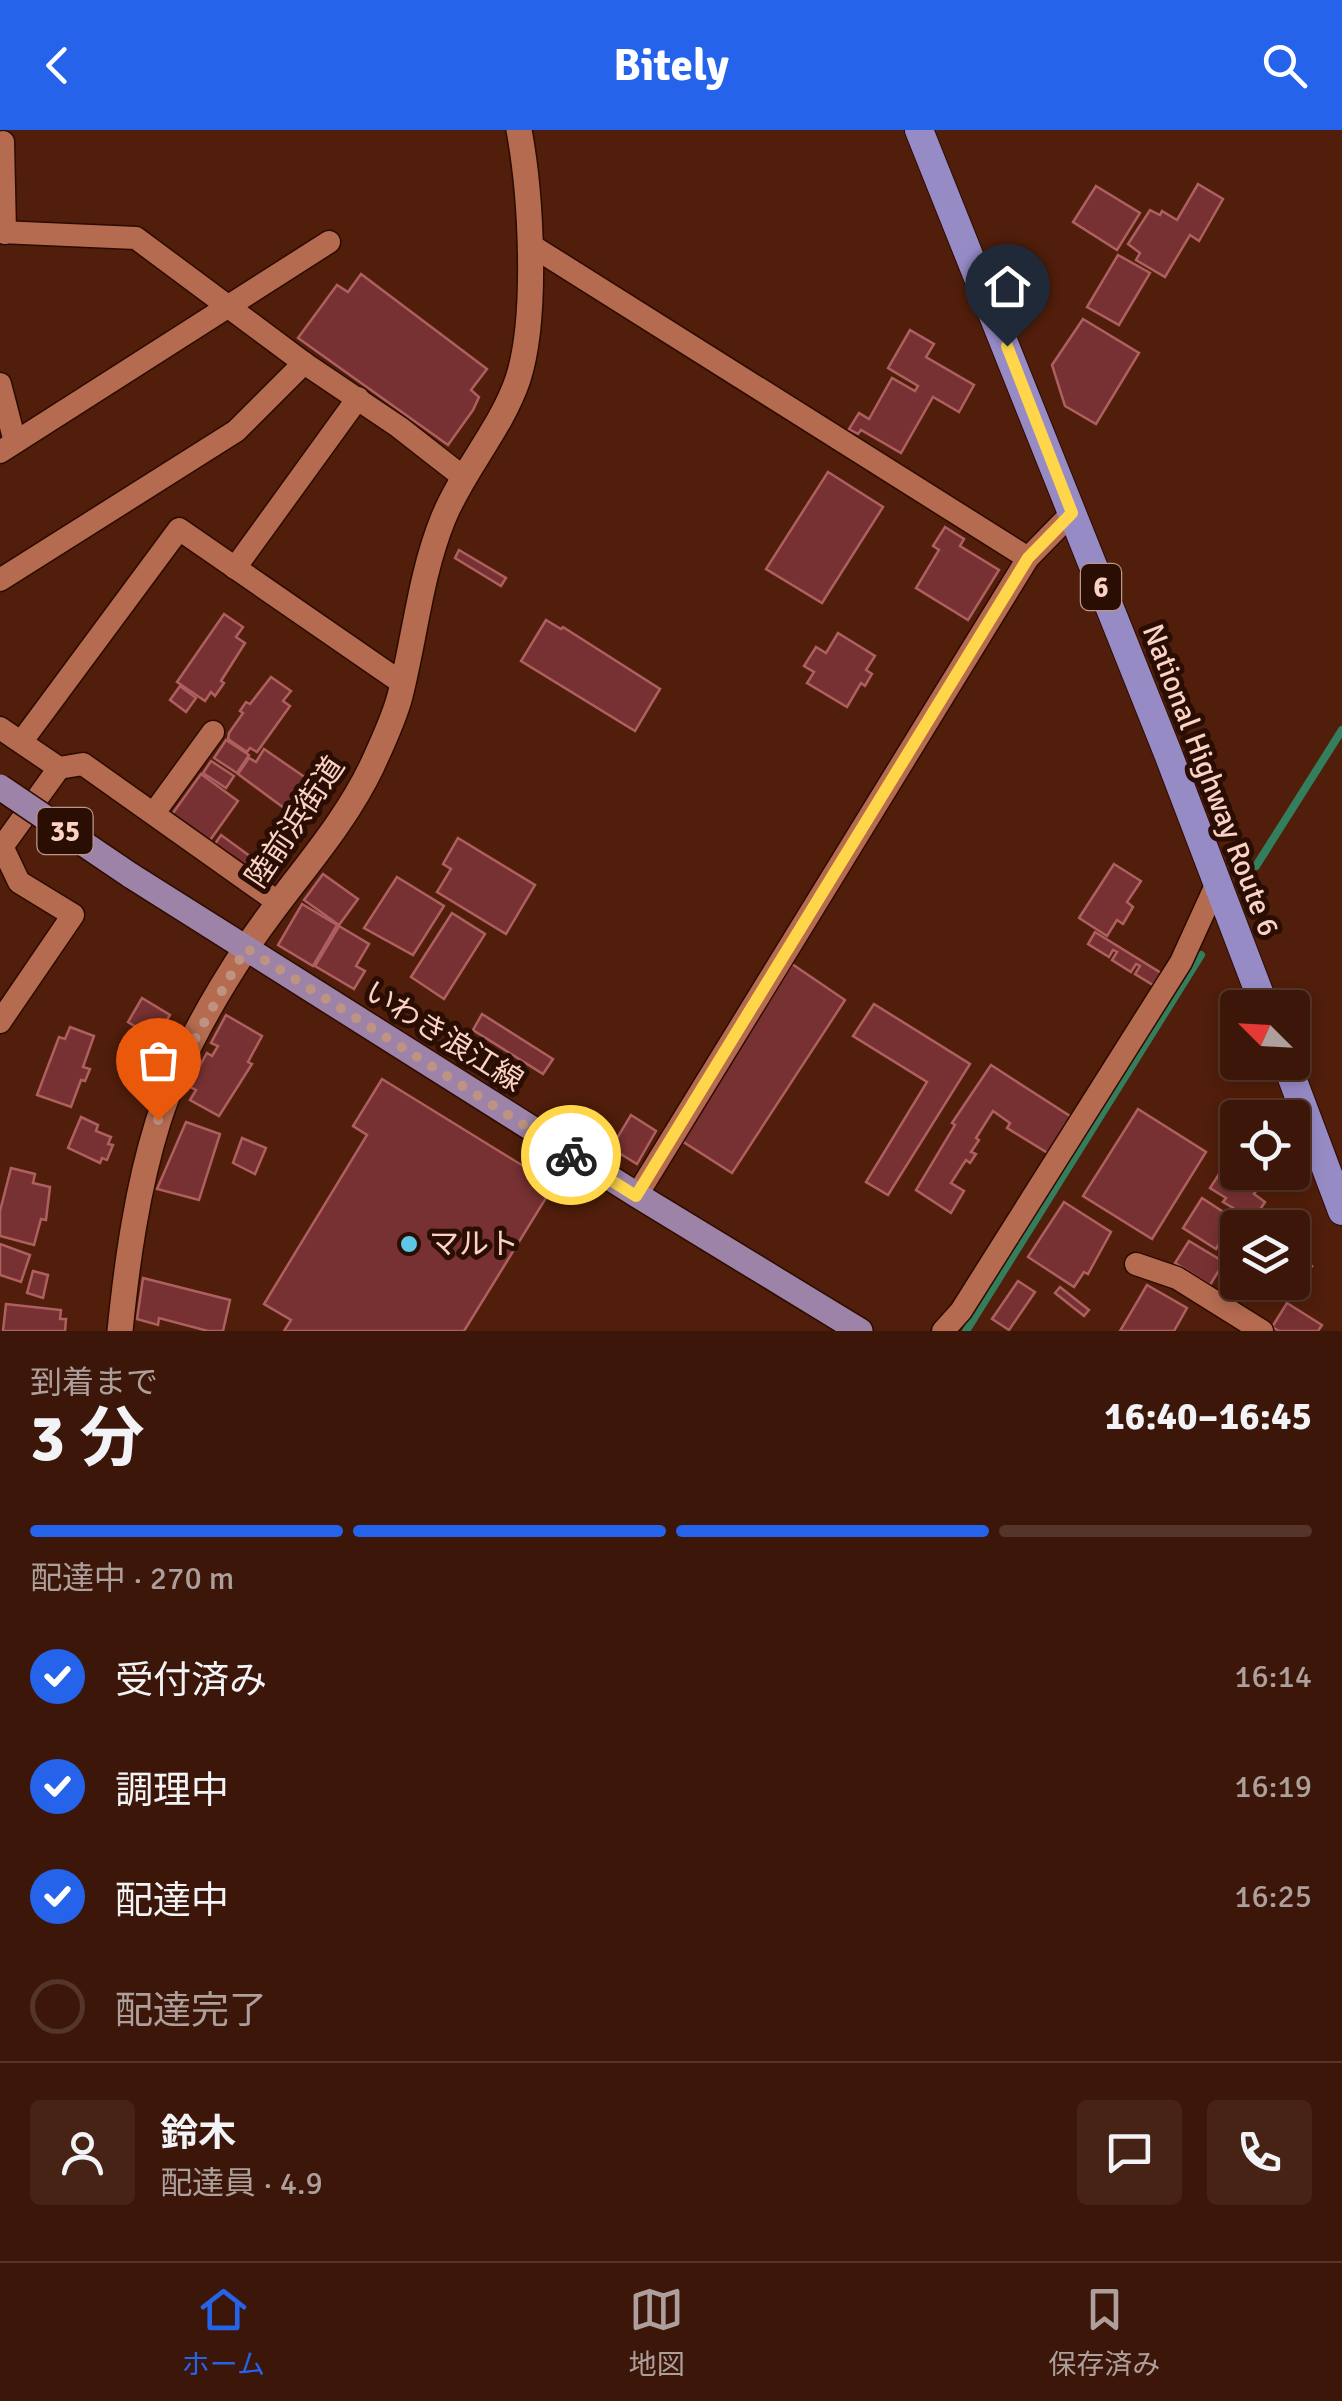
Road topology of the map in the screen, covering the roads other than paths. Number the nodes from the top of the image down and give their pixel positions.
1 (519, 130) edge
2 (919, 130) edge
3 (3, 142) dead end
4 (3, 232) edge
5 (329, 242) dead end
6 (529, 244) junction
7 (226, 305) junction
8 (304, 363) junction
9 (0, 384) edge
10 (358, 398) junction
11 (8, 447) edge
12 (462, 478) junction
13 (1072, 513) junction
14 (1028, 558) junction
15 (235, 568) junction
16 (0, 580) edge
17 (402, 684) junction
18 (0, 728) edge
19 (213, 732) dead end
20 (22, 742) junction
21 (59, 768) junction
22 (0, 787) edge
23 (154, 813) junction
24 (1, 845) edge
25 (1218, 883) junction
26 (279, 903) junction
27 (246, 948) junction
28 (1258, 990) edge
29 (0, 1022) edge
30 (1293, 1080) edge
31 (636, 1196) junction
32 (1342, 1212) edge
33 (1136, 1264) dead end
34 (120, 1331) edge
35 (860, 1331) edge
36 (943, 1331) edge
37 (1262, 1331) edge

1 - 6 street, 陸前浜街道
2 - 13 highway, National Highway Route 6 / 6
3 - 4 street
4 - 7 street
5 - 7 street
6 - 12 street, 陸前浜街道
6 - 14 street
7 - 8 street
7 - 11 street
8 - 10 street
8 - 16 street
9 - 11 street
10 - 12 street
10 - 15 street
12 - 17 street, 陸前浜街道
13 - 14 street
13 - 25 highway, National Highway Route 6 / 6
14 - 31 street
15 - 17 street
15 - 20 street
17 - 26 street, 陸前浜街道
18 - 20 street
19 - 23 street
20 - 21 street
21 - 23 street
21 - 24 street
22 - 27 main road, いわき浪江線 / 35, bridge
23 - 26 street
24 - 29 street
25 - 28 highway, National Highway Route 6 / 6
25 - 36 street
26 - 27 street, 陸前浜街道
27 - 31 main road, いわき浪江線 / 35
27 - 34 street, 陸前浜街道
30 - 32 highway
31 - 35 main road, いわき浪江線 / 35
33 - 37 street

